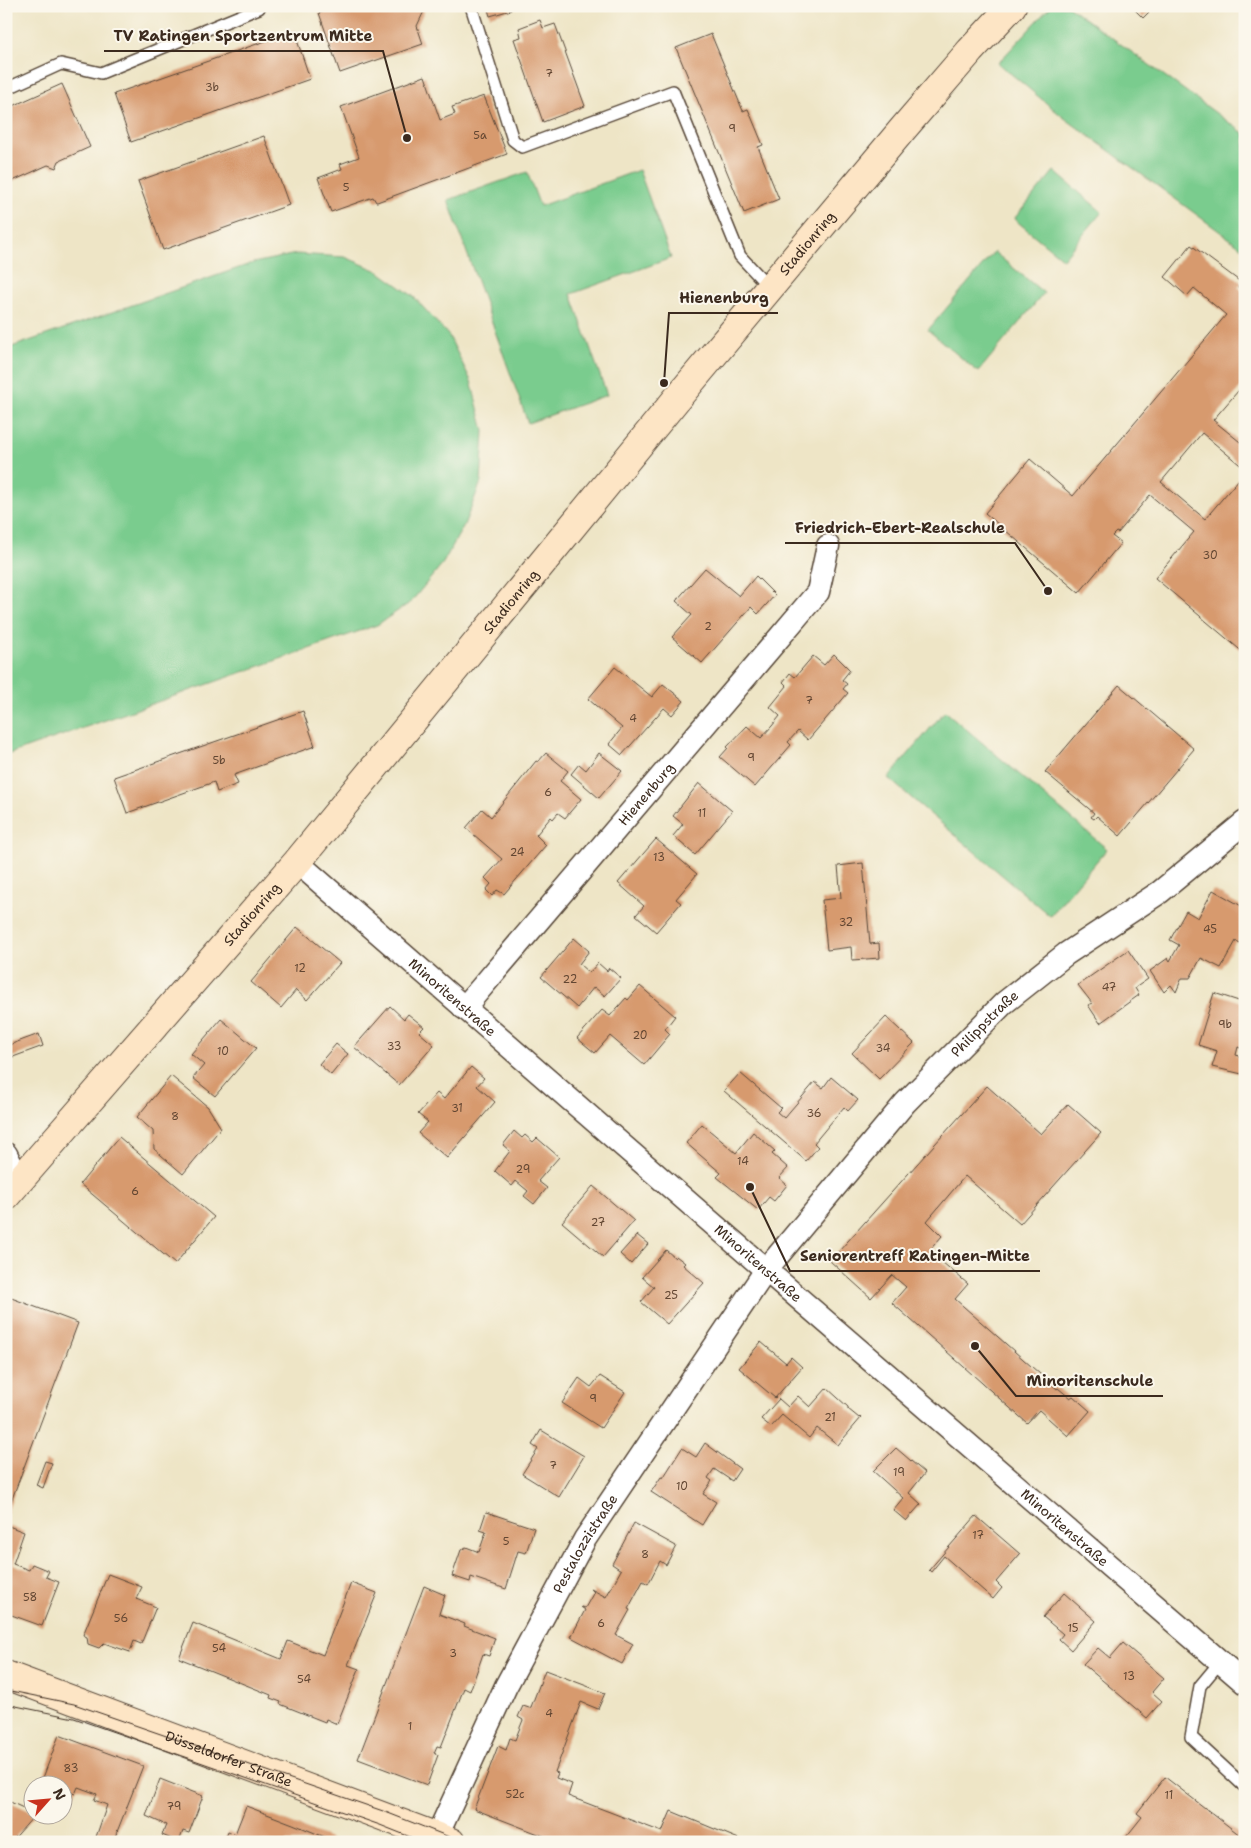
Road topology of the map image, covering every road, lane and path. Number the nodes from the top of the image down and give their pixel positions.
1 (471, 6) edge
2 (1012, 6) edge
3 (259, 8) dead end
4 (6, 89) edge
5 (770, 288) junction
6 (828, 546) dead end
7 (1245, 822) edge
8 (297, 862) junction
9 (464, 1008) junction
10 (6, 1154) edge
11 (13, 1188) edge
12 (766, 1270) junction
13 (1220, 1662) junction
14 (6, 1675) edge
15 (1245, 1683) edge
16 (1245, 1787) edge
17 (444, 1839) edge

1 - 5 lane
2 - 5 main road, Stadionring
3 - 4 lane
5 - 8 main road, Stadionring
6 - 9 street, Hienenburg
7 - 12 street, Philippstraße
8 - 9 street, Minoritenstraße
8 - 11 main road, Stadionring
9 - 12 street, Minoritenstraße
10 - 11 street
12 - 13 street, Minoritenstraße
12 - 17 street, Pestalozzistraße
13 - 15 street, Minoritenstraße
13 - 16 lane
14 - 17 main road, Düsseldorfer Straße

